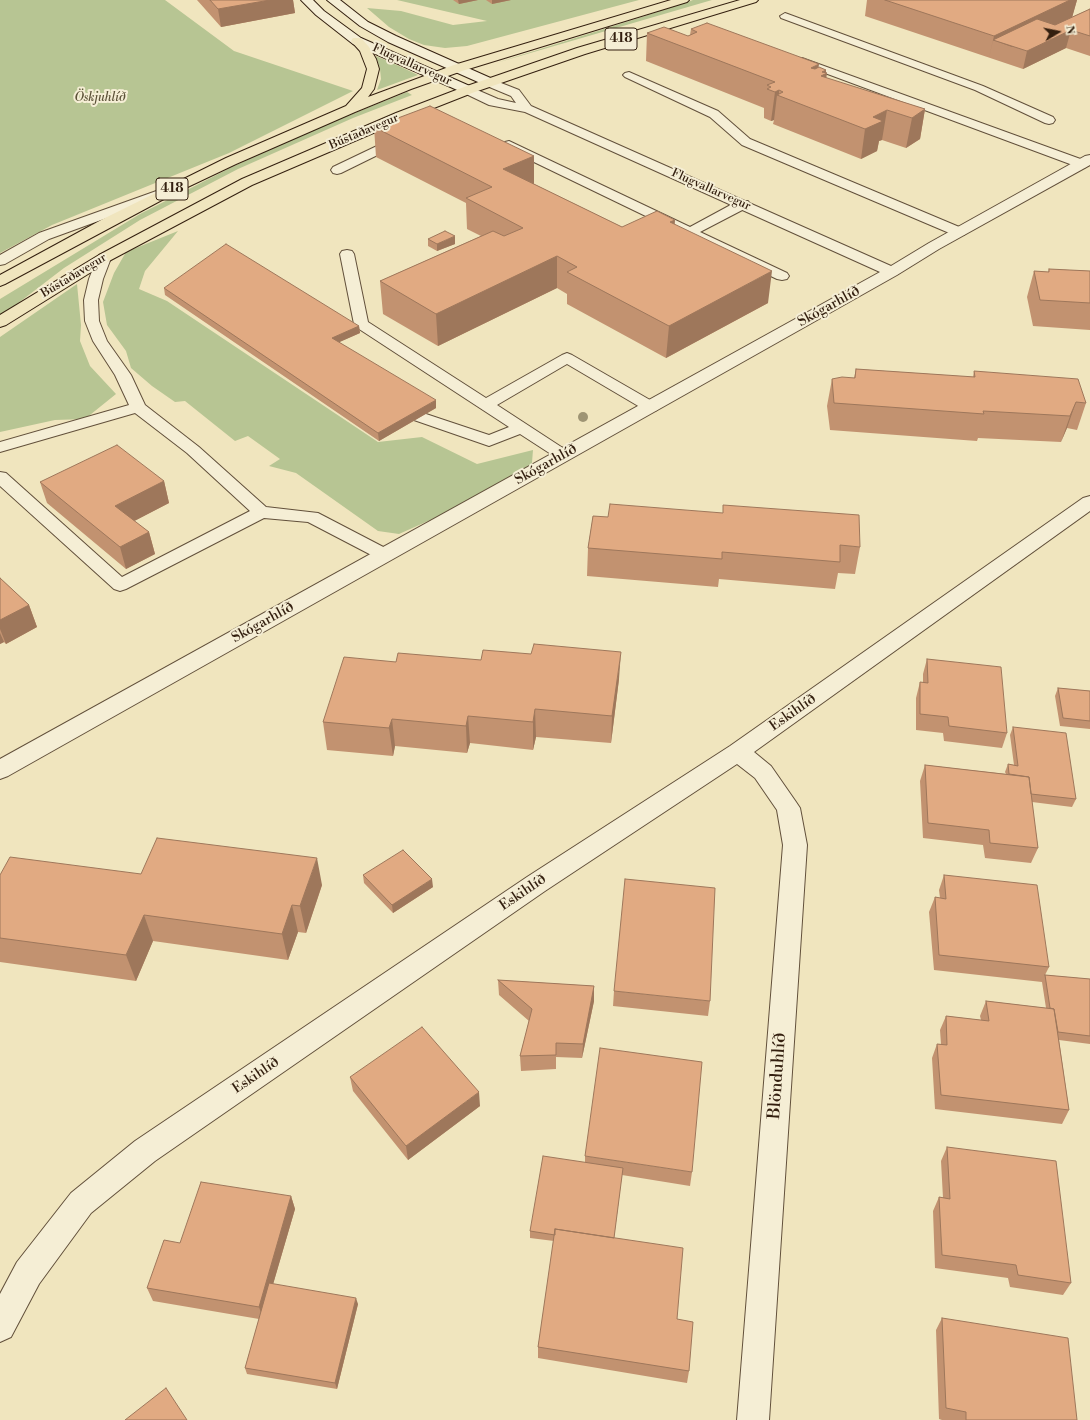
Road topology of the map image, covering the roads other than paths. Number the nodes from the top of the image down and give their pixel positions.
1 (307, 0) edge
2 (333, 0) edge
3 (683, 0) edge
4 (752, 0) edge
5 (785, 16) dead end
6 (357, 41) junction
7 (789, 56) edge
8 (458, 68) junction
9 (629, 75) dead end
10 (436, 76) junction
11 (491, 83) junction
12 (468, 90) junction
13 (529, 108) junction
14 (350, 109) junction
15 (1049, 120) dead end
16 (412, 134) edge
17 (496, 139) edge
18 (1086, 161) edge
19 (337, 170) dead end
20 (170, 190) junction
21 (743, 204) junction
22 (690, 232) junction
23 (959, 232) junction
24 (347, 254) dead end
25 (104, 258) junction
26 (0, 261) edge
27 (892, 272) junction
28 (782, 276) dead end
29 (0, 281) edge
30 (0, 322) edge
31 (486, 405) junction
32 (138, 407) junction
33 (651, 407) junction
34 (420, 417) edge
35 (521, 428) junction
36 (0, 447) edge
37 (563, 456) junction
38 (0, 477) edge
39 (1090, 502) edge
40 (261, 512) junction
41 (385, 555) junction
42 (738, 752) junction
43 (0, 770) edge
44 (0, 1326) edge
45 (753, 1420) edge

1 - 6 street, Flugvallarvegur
2 - 8 street, Flugvallarvegur
3 - 8 main road, Bústaðavegur / 418
4 - 11 main road, Bústaðavegur / 418
5 - 15 lane
6 - 10 street, Flugvallarvegur
6 - 14 main road
7 - 18 lane
8 - 10 main road, Bústaðavegur / 418
8 - 11 street, Flugvallarvegur
9 - 23 lane
10 - 12 street, Flugvallarvegur
10 - 14 main road, Bústaðavegur / 418
11 - 12 main road, Bústaðavegur / 418
11 - 13 street, Flugvallarvegur
12 - 13 street, Flugvallarvegur
12 - 25 main road, Bústaðavegur / 418
13 - 21 street, Flugvallarvegur
14 - 20 main road, Bústaðavegur / 418
16 - 19 lane
17 - 22 lane
18 - 23 street, Skógarhlíð
20 - 26 lane
20 - 29 main road, Bústaðavegur / 418
21 - 22 lane
21 - 27 street, Flugvallarvegur
22 - 28 lane
23 - 27 street, Skógarhlíð
24 - 31 lane
25 - 30 main road, Bústaðavegur / 418
25 - 32 lane
27 - 33 street, Skógarhlíð
31 - 33 lane
31 - 35 lane
32 - 36 lane
32 - 40 lane
33 - 37 street, Skógarhlíð
34 - 35 lane
35 - 37 lane
37 - 41 street, Skógarhlíð
38 - 40 lane
39 - 42 street, Eskihlíð
40 - 41 lane
41 - 43 street, Skógarhlíð
42 - 44 street, Eskihlíð
42 - 45 street, Blönduhlíð

